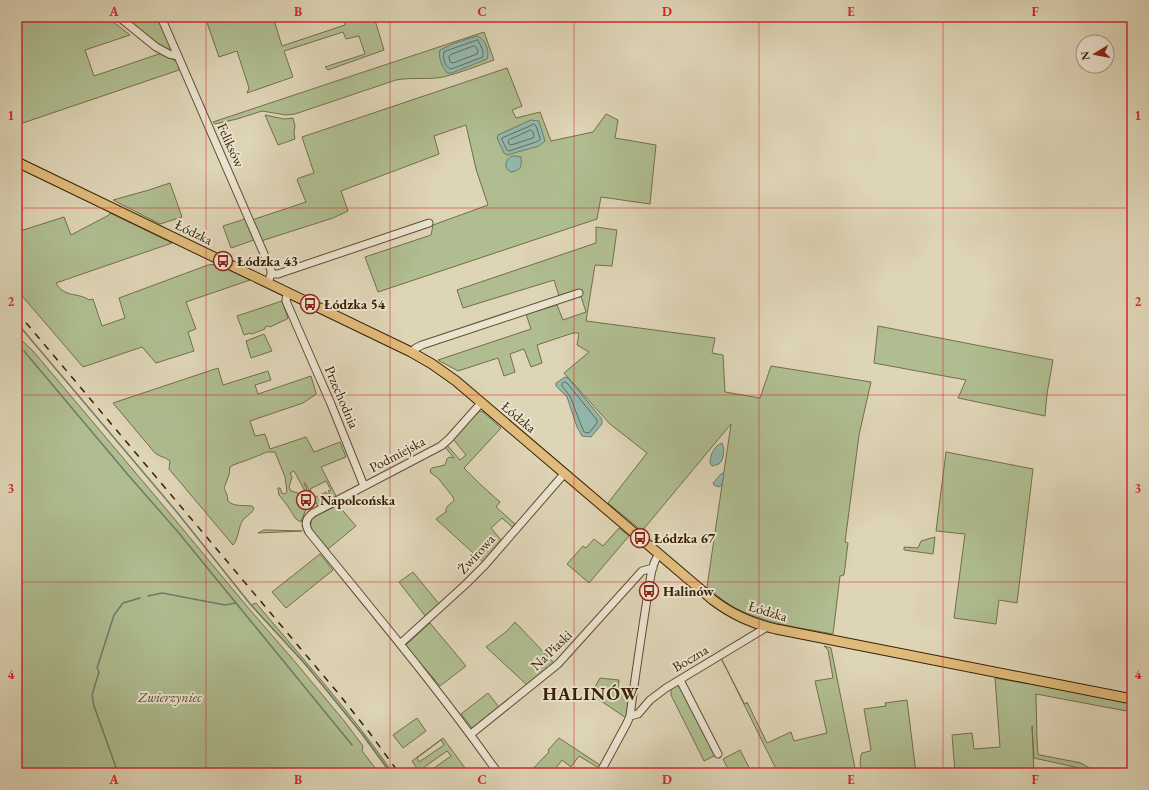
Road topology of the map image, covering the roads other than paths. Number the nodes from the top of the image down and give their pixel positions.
1 (119, 17) edge
2 (161, 17) edge
3 (178, 56) junction
4 (17, 162) edge
5 (429, 222) dead end
6 (271, 274) junction
7 (268, 283) junction
8 (287, 293) junction
9 (579, 293) dead end
10 (411, 352) junction
11 (481, 403) junction
12 (564, 474) junction
13 (364, 486) junction
14 (659, 554) junction
15 (652, 571) junction
16 (768, 627) junction
17 (400, 644) junction
18 (680, 680) junction
19 (1132, 699) edge
20 (630, 716) junction
21 (471, 734) junction
22 (718, 754) dead end
23 (498, 773) edge
24 (600, 773) edge

1 - 3 street
2 - 3 street, Feliksów
3 - 6 street, Feliksów
4 - 7 main road, Łódzka
5 - 6 street
6 - 7 street
7 - 8 main road, Łódzka
8 - 10 main road, Łódzka
8 - 13 street, Przechodnia
9 - 10 street
10 - 11 main road, Łódzka
11 - 12 main road, Łódzka
11 - 13 street, Podmiejska
12 - 14 main road, Łódzka
12 - 17 street, Żwirowa
13 - 17 street, Podmiejska
14 - 15 street
14 - 16 main road, Łódzka
15 - 20 street
15 - 21 street, Na Piaski
16 - 18 street, Boczna
16 - 19 main road, Łódzka
17 - 21 street
18 - 20 street, Boczna
18 - 22 street
20 - 24 street
21 - 23 street

